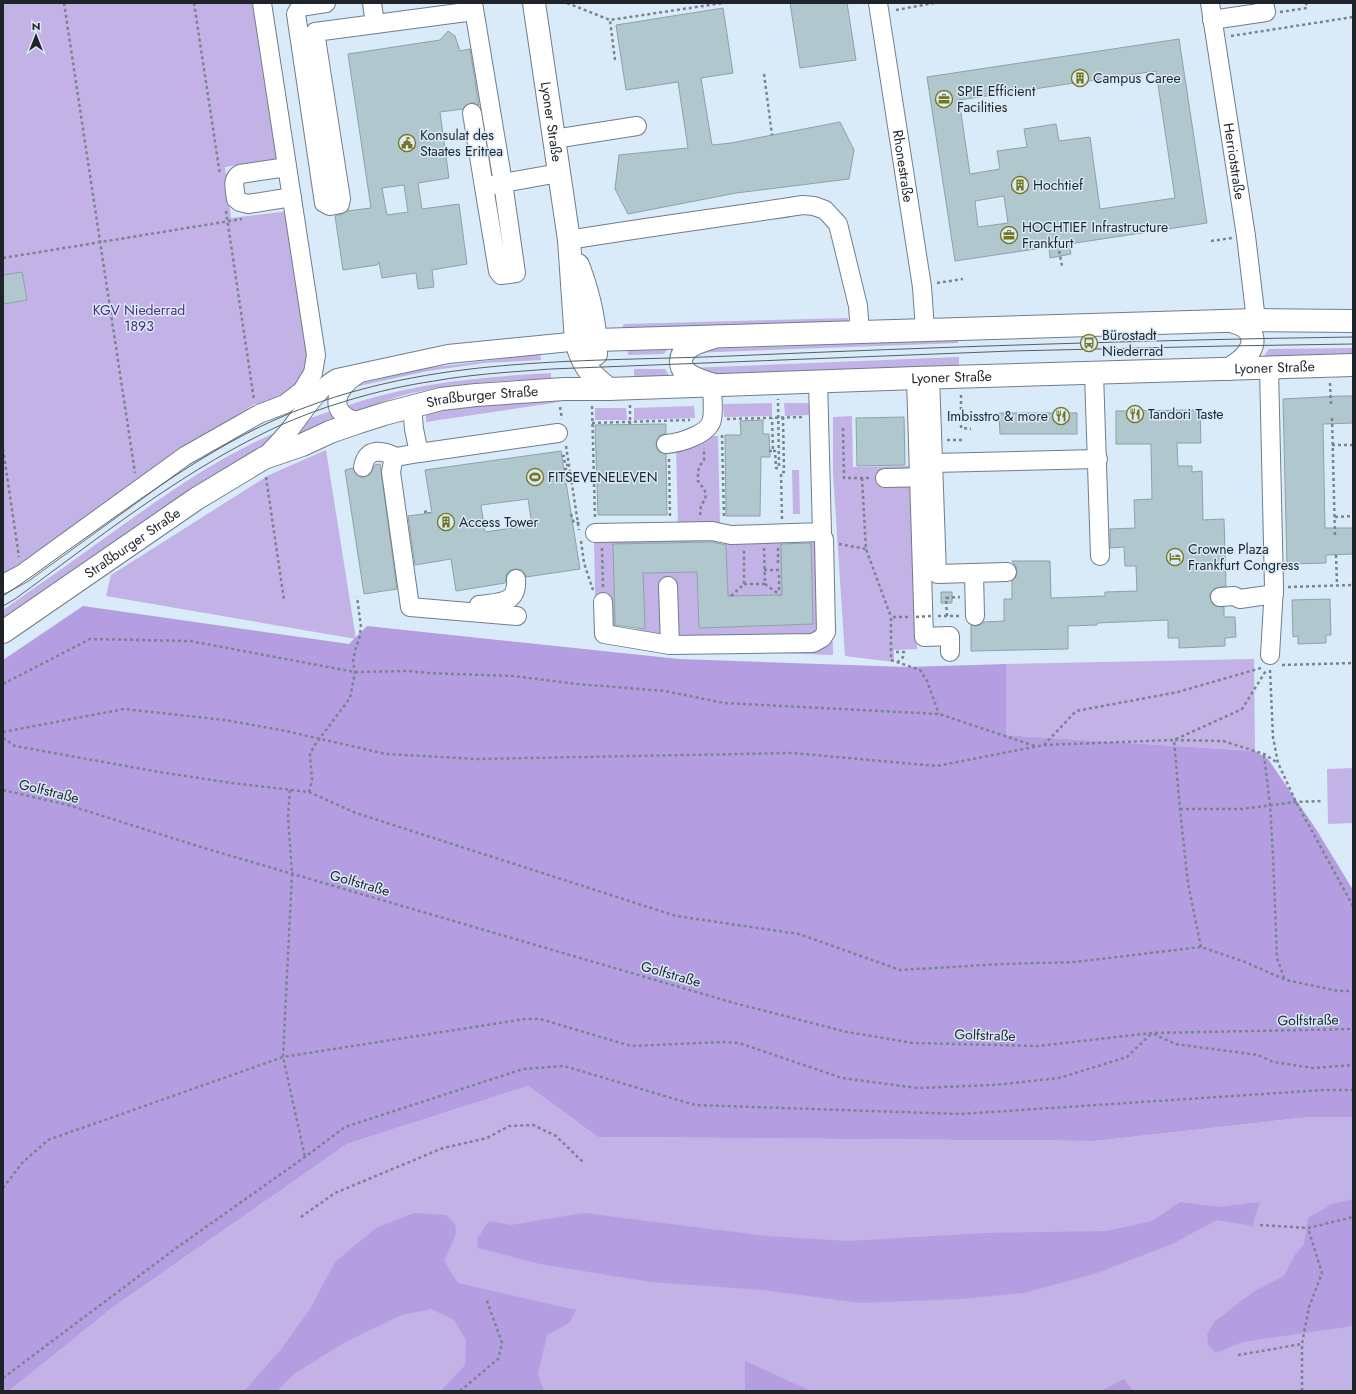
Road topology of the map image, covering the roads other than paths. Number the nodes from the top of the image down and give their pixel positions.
1 (262, 3) edge
2 (326, 3) edge
3 (372, 3) edge
4 (534, 3) edge
5 (878, 3) edge
6 (474, 7) edge
7 (1265, 7) edge
8 (1211, 11) edge
9 (375, 24) junction
10 (307, 33) junction
11 (472, 113) dead end
12 (637, 126) dead end
13 (554, 139) junction
14 (287, 167) junction
15 (559, 173) junction
16 (503, 183) junction
17 (484, 187) junction
18 (292, 197) junction
19 (569, 240) junction
20 (1256, 320) junction
21 (1353, 321) edge
22 (1234, 322) junction
23 (925, 330) junction
24 (860, 332) junction
25 (728, 335) junction
26 (586, 341) junction
27 (316, 355) junction
28 (1353, 365) edge
29 (1269, 368) junction
30 (1229, 369) junction
31 (362, 372) junction
32 (1094, 373) junction
33 (591, 374) junction
34 (923, 377) junction
35 (337, 378) junction
36 (818, 381) junction
37 (712, 384) junction
38 (609, 389) junction
39 (562, 397) junction
40 (412, 406) junction
41 (359, 422) junction
42 (562, 433) road end
43 (668, 444) road end
44 (419, 453) junction
45 (396, 457) junction
46 (1098, 459) junction
47 (265, 467) junction
48 (363, 467) dead end
49 (928, 472) junction
50 (885, 478) road end
51 (597, 528) road end
52 (830, 541) road end
53 (1100, 556) dead end
54 (1007, 572) dead end
55 (974, 573) junction
56 (516, 579) dead end
57 (3, 584) edge
58 (668, 586) dead end
59 (1274, 591) junction
60 (1220, 597) dead end
61 (598, 599) road end
62 (451, 610) junction
63 (517, 616) dead end
64 (975, 616) road end
65 (3, 632) edge
66 (670, 645) junction
67 (950, 652) dead end
68 (1270, 660) road end

1 - 14 street
2 - 10 street
3 - 9 street
4 - 13 main road, Lyoner Straße
5 - 23 street, Rhonestraße
6 - 9 street
6 - 16 street
7 - 8 street
8 - 20 street, Herriotstraße
9 - 10 street
10 - 10 street
11 - 17 street
12 - 13 street
13 - 15 main road, Lyoner Straße
14 - 18 street
14 - 18 street
15 - 16 street
15 - 19 main road, Lyoner Straße
16 - 17 street
16 - 17 street
18 - 27 street
19 - 24 street
19 - 26 main road, Lyoner Straße
20 - 21 main road
20 - 22 main road
22 - 23 main road
22 - 30 main road
23 - 24 main road
24 - 25 main road
25 - 26 main road
25 - 37 main road
26 - 31 street, Straßburger Straße
26 - 33 main road, Lyoner Straße
27 - 35 street
27 - 57 street
28 - 29 main road, Lyoner Straße
29 - 30 main road, Lyoner Straße
29 - 59 street
30 - 32 main road, Lyoner Straße
31 - 35 street, Straßburger Straße
31 - 41 street, Straßburger Straße
32 - 34 main road, Lyoner Straße
32 - 46 street
33 - 38 main road, Lyoner Straße
33 - 39 main road
34 - 36 main road, Lyoner Straße
34 - 49 street
35 - 47 street, Straßburger Straße
36 - 37 main road, Lyoner Straße
36 - 51 street
37 - 38 main road, Lyoner Straße
37 - 43 street
38 - 39 main road, Straßburger Straße
39 - 40 main road, Straßburger Straße
40 - 41 main road, Straßburger Straße
40 - 44 street
41 - 47 main road, Straßburger Straße
42 - 44 street
44 - 45 street
45 - 48 street
45 - 62 street
46 - 49 street
46 - 53 street
47 - 65 main road, Straßburger Straße
49 - 50 street
49 - 55 street
49 - 67 street
52 - 66 street
54 - 55 street
55 - 64 street
56 - 62 street
58 - 66 street
59 - 60 street
59 - 68 street
61 - 66 street
62 - 63 street

